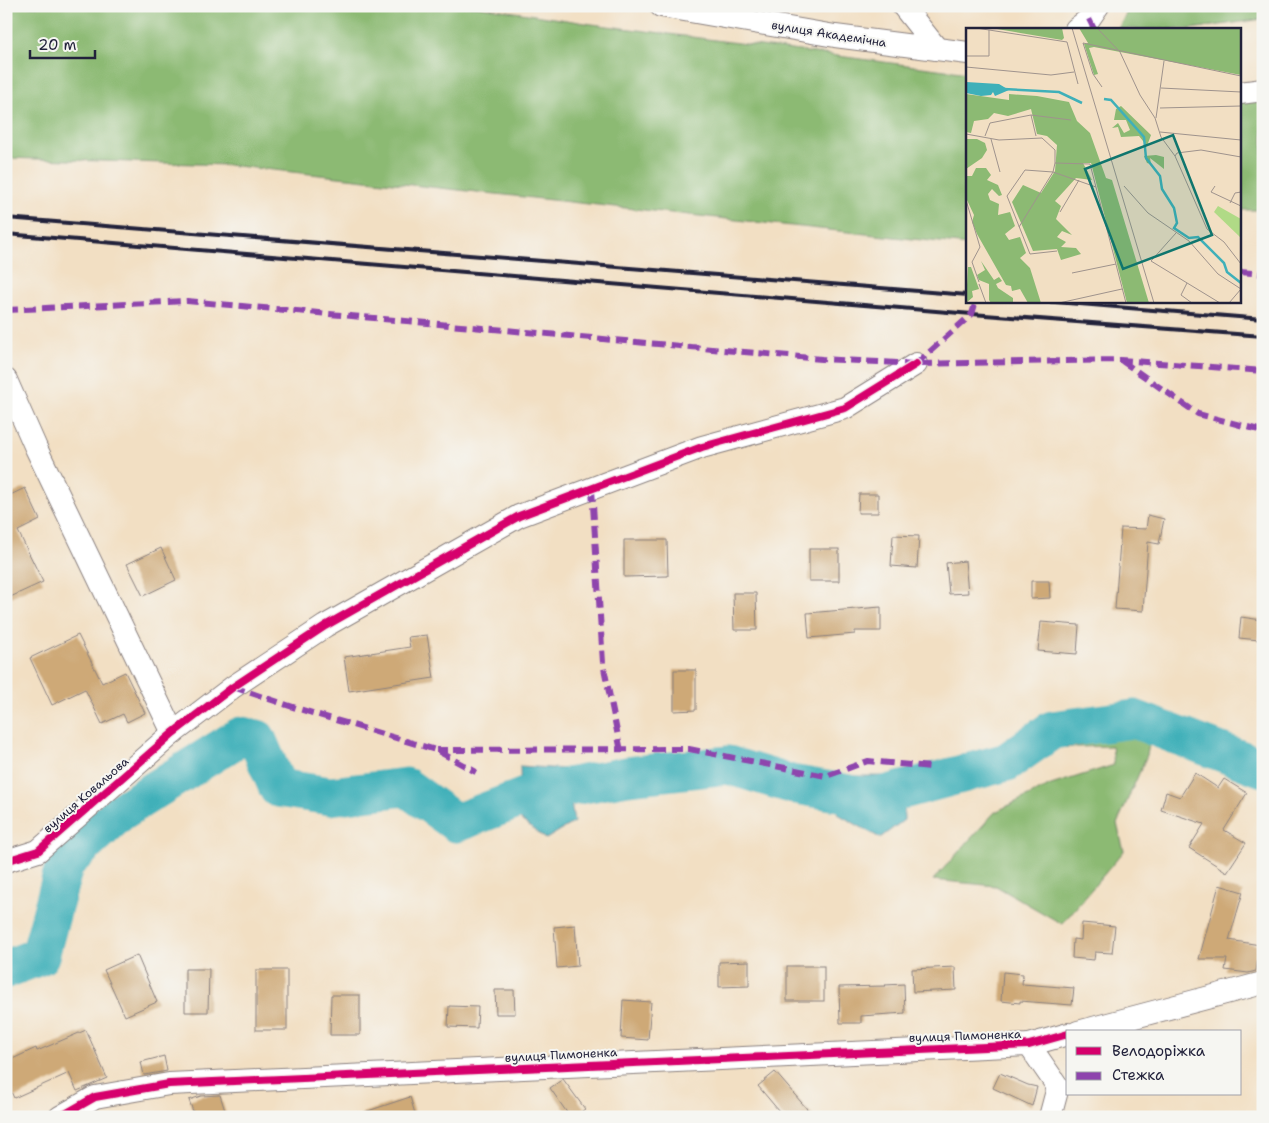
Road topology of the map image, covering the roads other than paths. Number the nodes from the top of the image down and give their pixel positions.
1 (662, 6) edge
2 (903, 6) edge
3 (1098, 6) edge
4 (1077, 28) edge
5 (937, 49) junction
6 (966, 53) edge
7 (1263, 90) edge
8 (1242, 93) edge
9 (916, 364) dead end
10 (6, 380) edge
11 (173, 734) junction
12 (6, 861) edge
13 (1263, 983) edge
14 (1086, 1030) edge
15 (1066, 1035) edge
16 (1029, 1045) junction
17 (60, 1117) edge
18 (1050, 1117) edge

1 - 5 street, вулиця Академічна
2 - 5 street
3 - 4 street
5 - 6 street, вулиця Академічна
7 - 8 street
9 - 11 street, вулиця Ковальова
10 - 11 street
11 - 12 street, вулиця Ковальова
13 - 14 street
15 - 16 street, вулиця Пимоненка
16 - 17 street, вулиця Пимоненка
16 - 18 street

